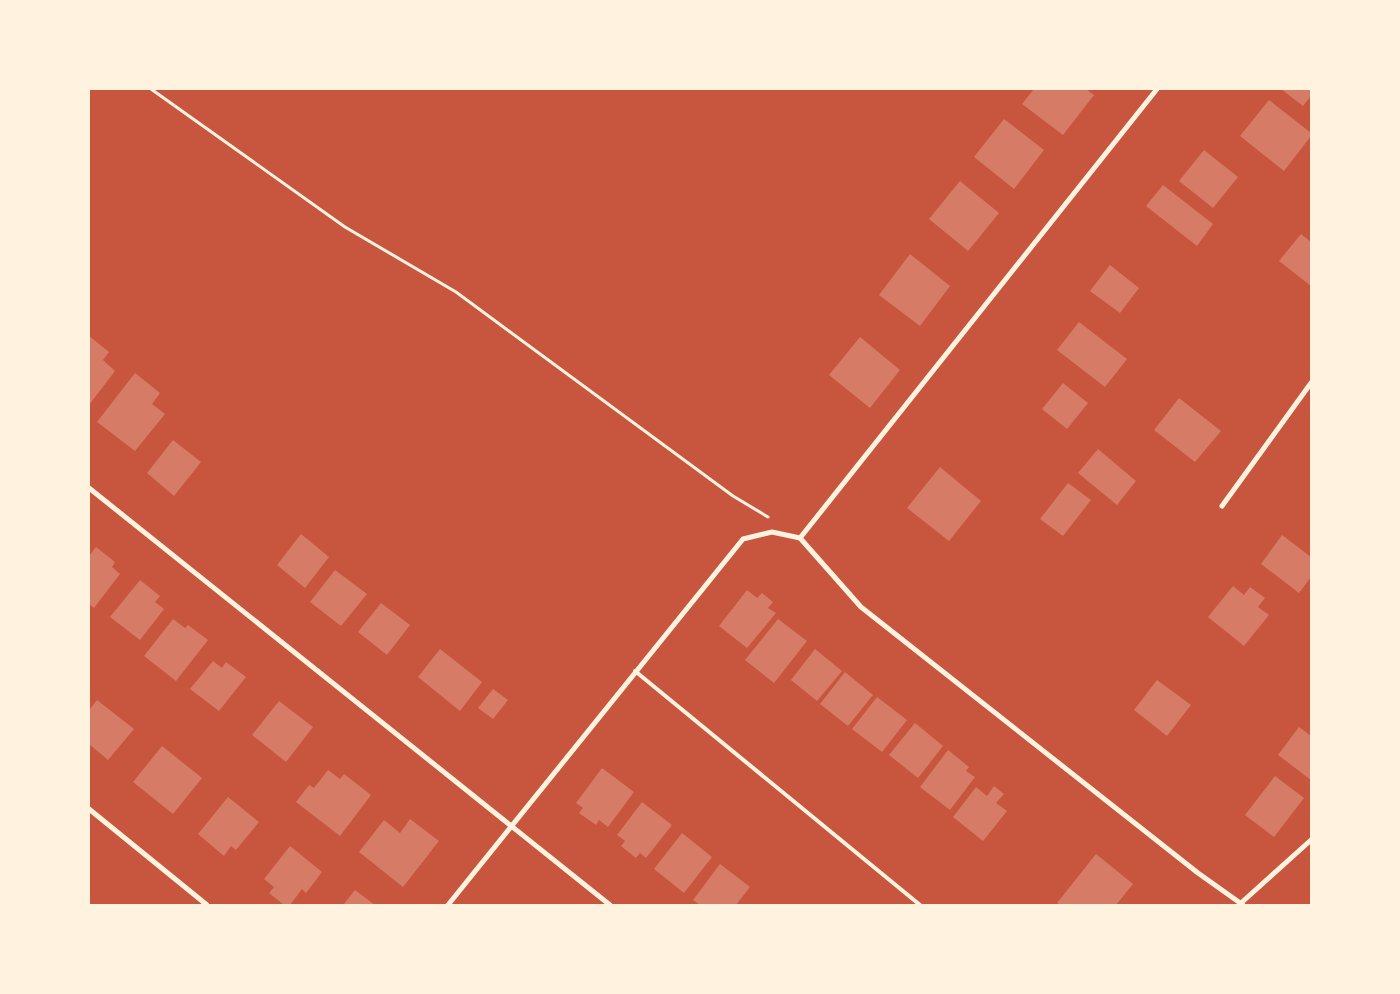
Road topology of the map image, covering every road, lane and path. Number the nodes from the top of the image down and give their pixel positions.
1 (151, 89) edge
2 (1157, 89) edge
3 (1311, 382) edge
4 (89, 488) edge
5 (1222, 506) dead end
6 (775, 522) dead end
7 (800, 538) junction
8 (635, 671) junction
9 (89, 809) edge
10 (511, 826) junction
11 (1311, 840) edge
12 (1242, 904) edge
13 (207, 905) edge
14 (448, 905) edge
15 (610, 905) edge
16 (920, 905) edge

1 - 6 path
2 - 7 street
3 - 5 street
4 - 10 street
7 - 8 street
7 - 12 street
8 - 10 street
8 - 16 lane
9 - 13 street
10 - 14 street
10 - 15 street
11 - 12 street

